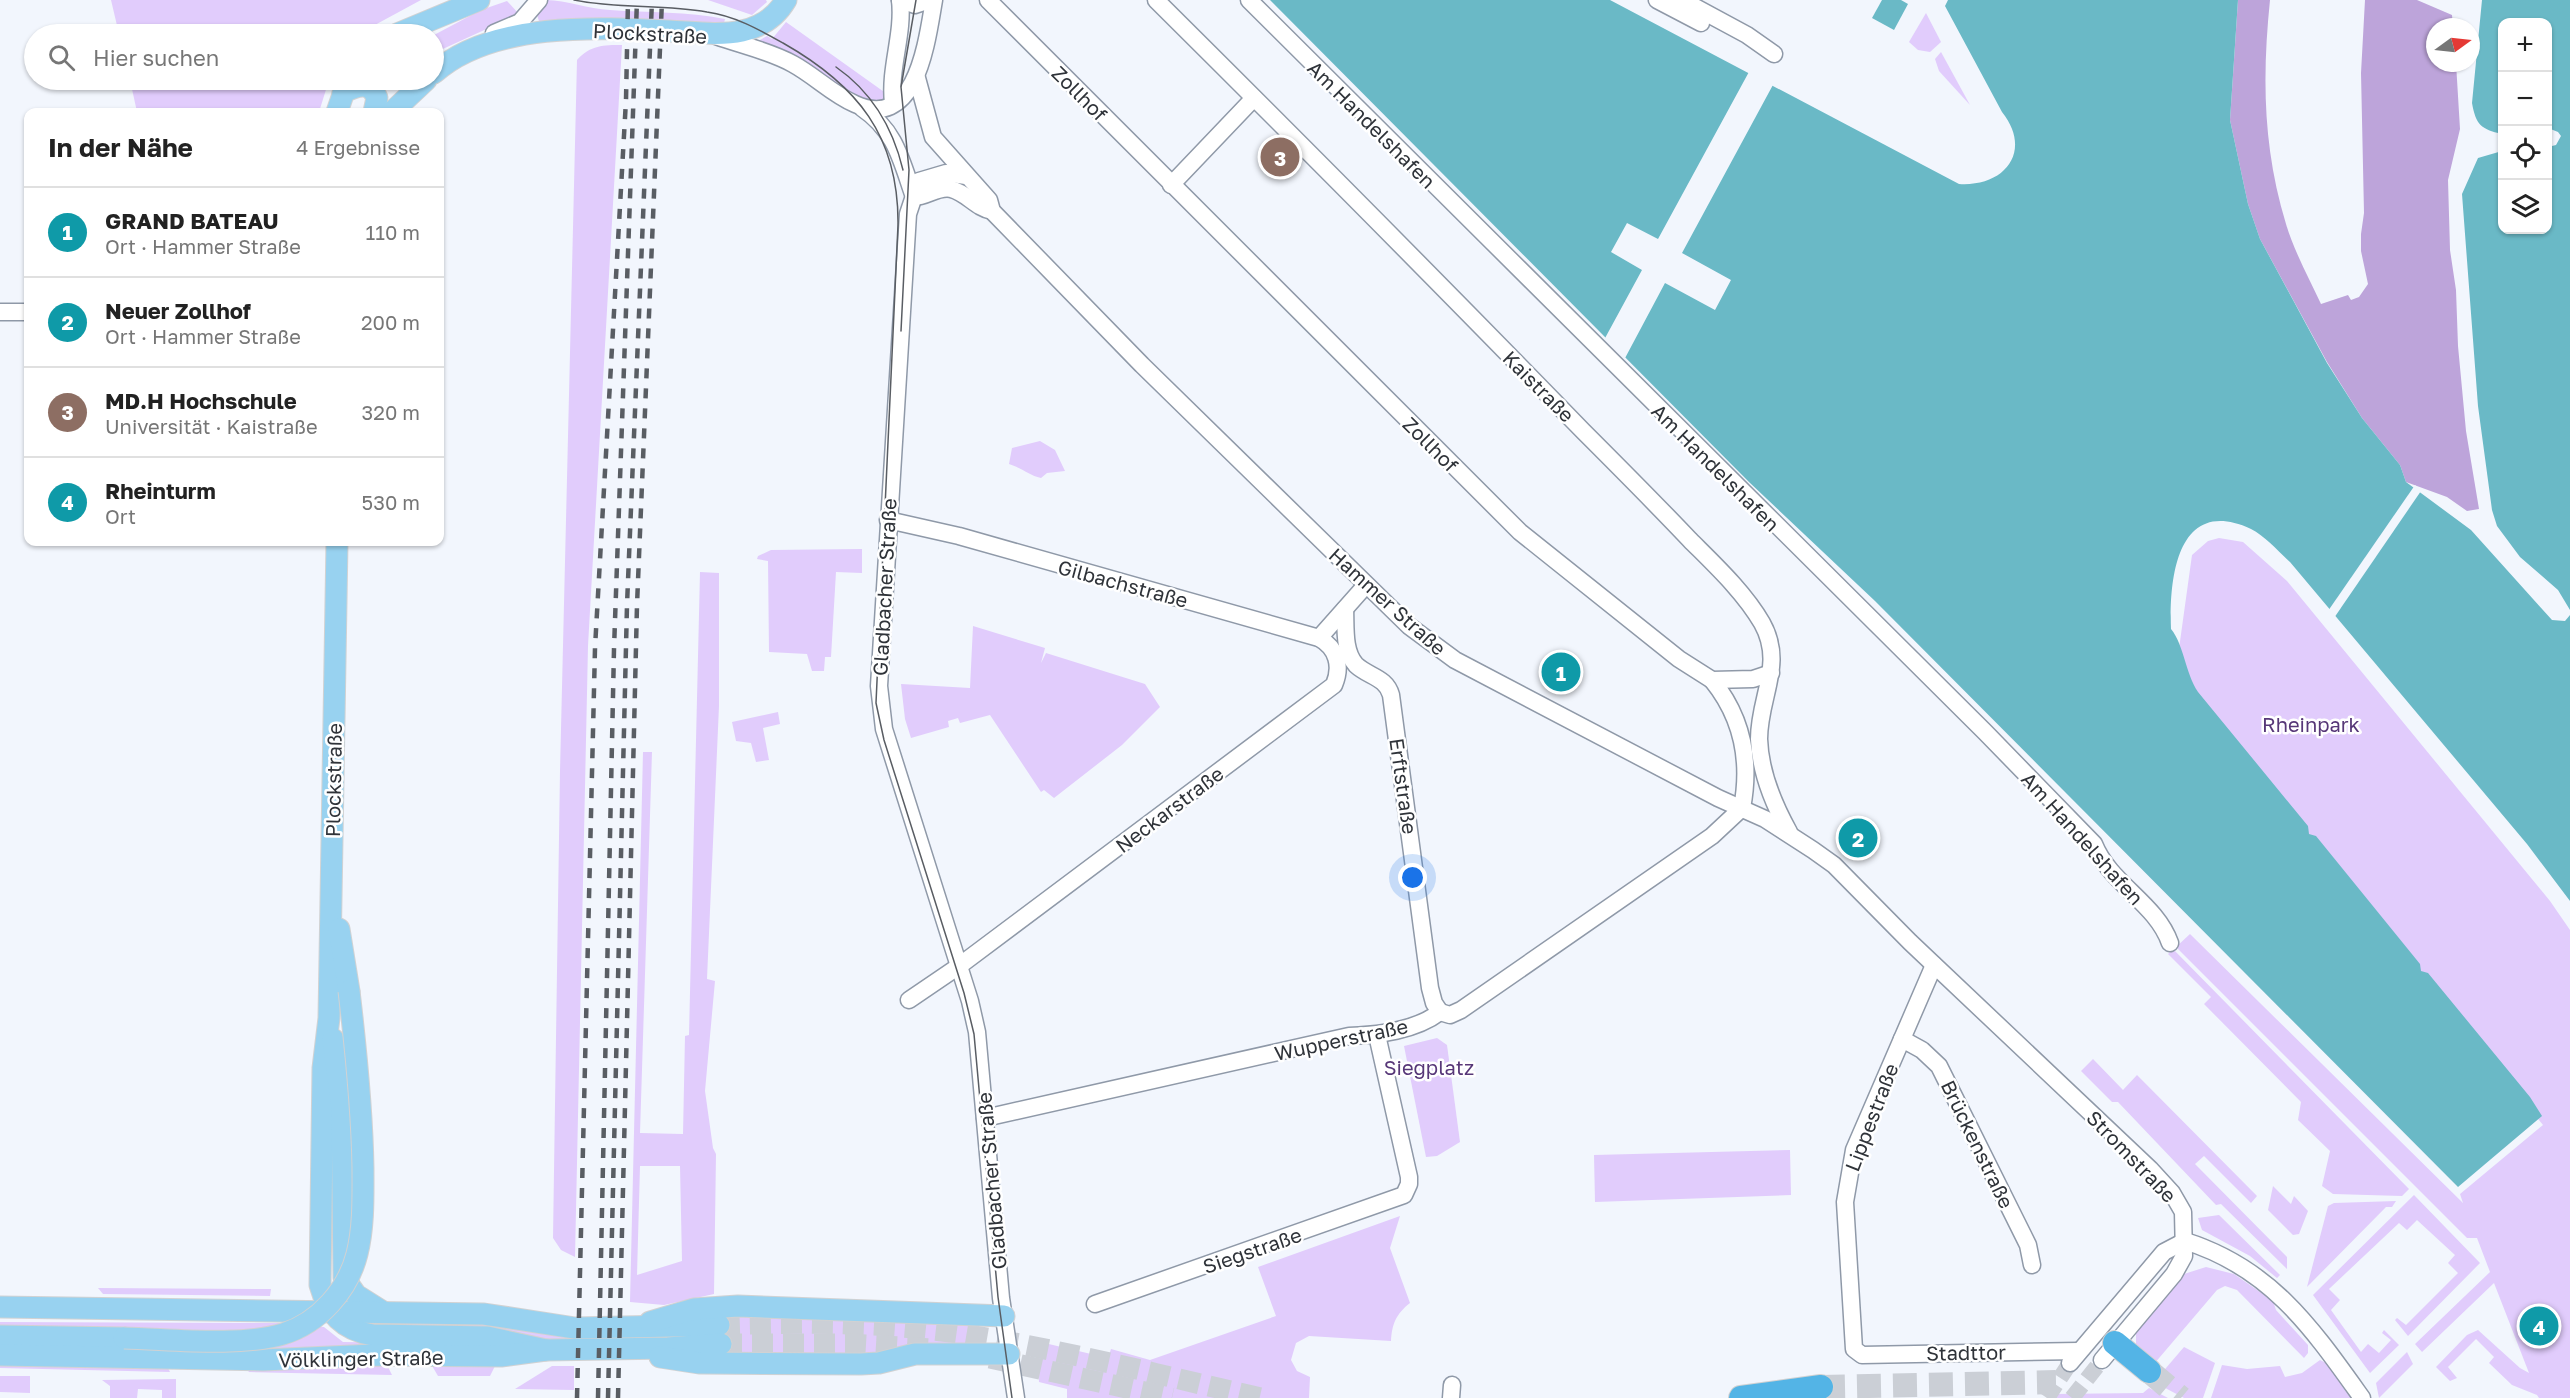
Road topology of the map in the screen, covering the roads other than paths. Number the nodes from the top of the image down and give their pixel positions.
1 (479, 0) edge
2 (539, 0) edge
3 (786, 0) edge
4 (900, 0) edge
5 (932, 0) edge
6 (988, 0) edge
7 (1156, 0) edge
8 (1249, 0) edge
9 (1657, 0) edge
10 (1682, 0) edge
11 (430, 24) edge
12 (706, 33) junction
13 (1720, 33) dead end
14 (1736, 42) dead end
15 (475, 49) junction
16 (444, 67) edge
17 (917, 78) junction
18 (344, 90) edge
19 (372, 90) edge
20 (415, 90) edge
21 (1254, 98) junction
22 (893, 103) junction
23 (858, 106) junction
24 (338, 108) edge
25 (375, 108) edge
26 (396, 108) edge
27 (966, 176) junction
28 (1171, 185) junction
29 (914, 197) junction
30 (992, 212) junction
31 (0, 312) edge
32 (24, 312) edge
33 (888, 520) junction
34 (337, 546) edge
35 (1366, 585) junction
36 (1345, 609) junction
37 (1319, 638) junction
38 (1771, 673) junction
39 (1712, 680) junction
40 (1742, 808) junction
41 (1789, 832) junction
42 (331, 903) junction
43 (2170, 944) dead end
44 (1934, 964) junction
45 (959, 966) junction
46 (909, 1000) dead end
47 (1440, 1012) junction
48 (329, 1018) junction
49 (1377, 1035) junction
50 (1902, 1039) junction
51 (985, 1118) junction
52 (2185, 1241) junction
53 (2032, 1265) dead end
54 (320, 1285) junction
55 (1095, 1305) dead end
56 (0, 1307) edge
57 (306, 1310) junction
58 (332, 1313) junction
59 (386, 1314) junction
60 (1004, 1316) junction
61 (636, 1328) junction
62 (0, 1336) edge
63 (636, 1349) junction
64 (1854, 1349) joint
65 (546, 1350) junction
66 (2108, 1352) junction
67 (2078, 1353) junction
68 (1009, 1354) junction
69 (0, 1355) edge
70 (2149, 1371) tunnel mouth
71 (1821, 1387) tunnel mouth
72 (1016, 1398) edge
73 (1741, 1398) edge
74 (2362, 1398) edge

1 - 11 main road
2 - 15 street
3 - 12 main road
4 - 5 street
4 - 22 street
5 - 17 street
6 - 28 street, Zollhof
7 - 21 street, Kaistraße
8 - 43 street, Am Handelshafen
9 - 13 street
10 - 14 street
12 - 15 main road, Plockstraße
12 - 23 street, Plockstraße
15 - 16 main road, Plockstraße
17 - 22 street
17 - 27 street, Hammer Straße
18 - 24 main road
19 - 25 main road
20 - 26 main road
21 - 28 street
21 - 38 street, Kaistraße
22 - 23 street
23 - 29 street
27 - 29 street
27 - 30 street, Hammer Straße
28 - 39 street, Zollhof
29 - 30 street, Hammer Straße
29 - 33 street, Gladbacher Straße
30 - 35 street, Hammer Straße
31 - 32 street
33 - 37 street, Gilbachstraße
33 - 45 street, Gladbacher Straße
34 - 42 main road, Plockstraße
35 - 36 street
35 - 40 street, Hammer Straße
36 - 37 street
36 - 47 street, Erftstraße
37 - 45 street, Neckarstraße
38 - 39 street
38 - 41 street, Kaistraße
39 - 40 street, Zollhof
40 - 41 street, Hammer Straße
40 - 47 street, Wupperstraße
41 - 44 street, Hammer Straße
42 - 48 main road, Plockstraße
42 - 62 main road, bridge
44 - 50 street, Lippestraße
44 - 52 street, Stromstraße
45 - 46 street
45 - 51 street, Gladbacher Straße
47 - 49 street, Wupperstraße
48 - 54 main road, Plockstraße
48 - 59 main road, Plockstraße
49 - 51 street, Wupperstraße
49 - 55 street, Siegstraße
50 - 53 street, Brückenstraße
50 - 64 street, Lippestraße
51 - 60 street, Gladbacher Straße
52 - 66 street
52 - 67 street
52 - 74 street
54 - 57 main road
54 - 58 main road
56 - 57 main road, Völklinger Straße
57 - 58 main road, Völklinger Straße
58 - 59 main road, Völklinger Straße
58 - 65 main road
59 - 61 main road, Völklinger Straße
60 - 61 main road
60 - 68 street, Gladbacher Straße
61 - 63 main road, Völklinger Straße
63 - 65 main road, Völklinger Straße
63 - 68 main road
64 - 67 street, Stadttor
65 - 69 main road, Völklinger Straße
66 - 67 street, Stadttor
66 - 70 highway
68 - 72 street, Gladbacher Straße
71 - 73 highway

